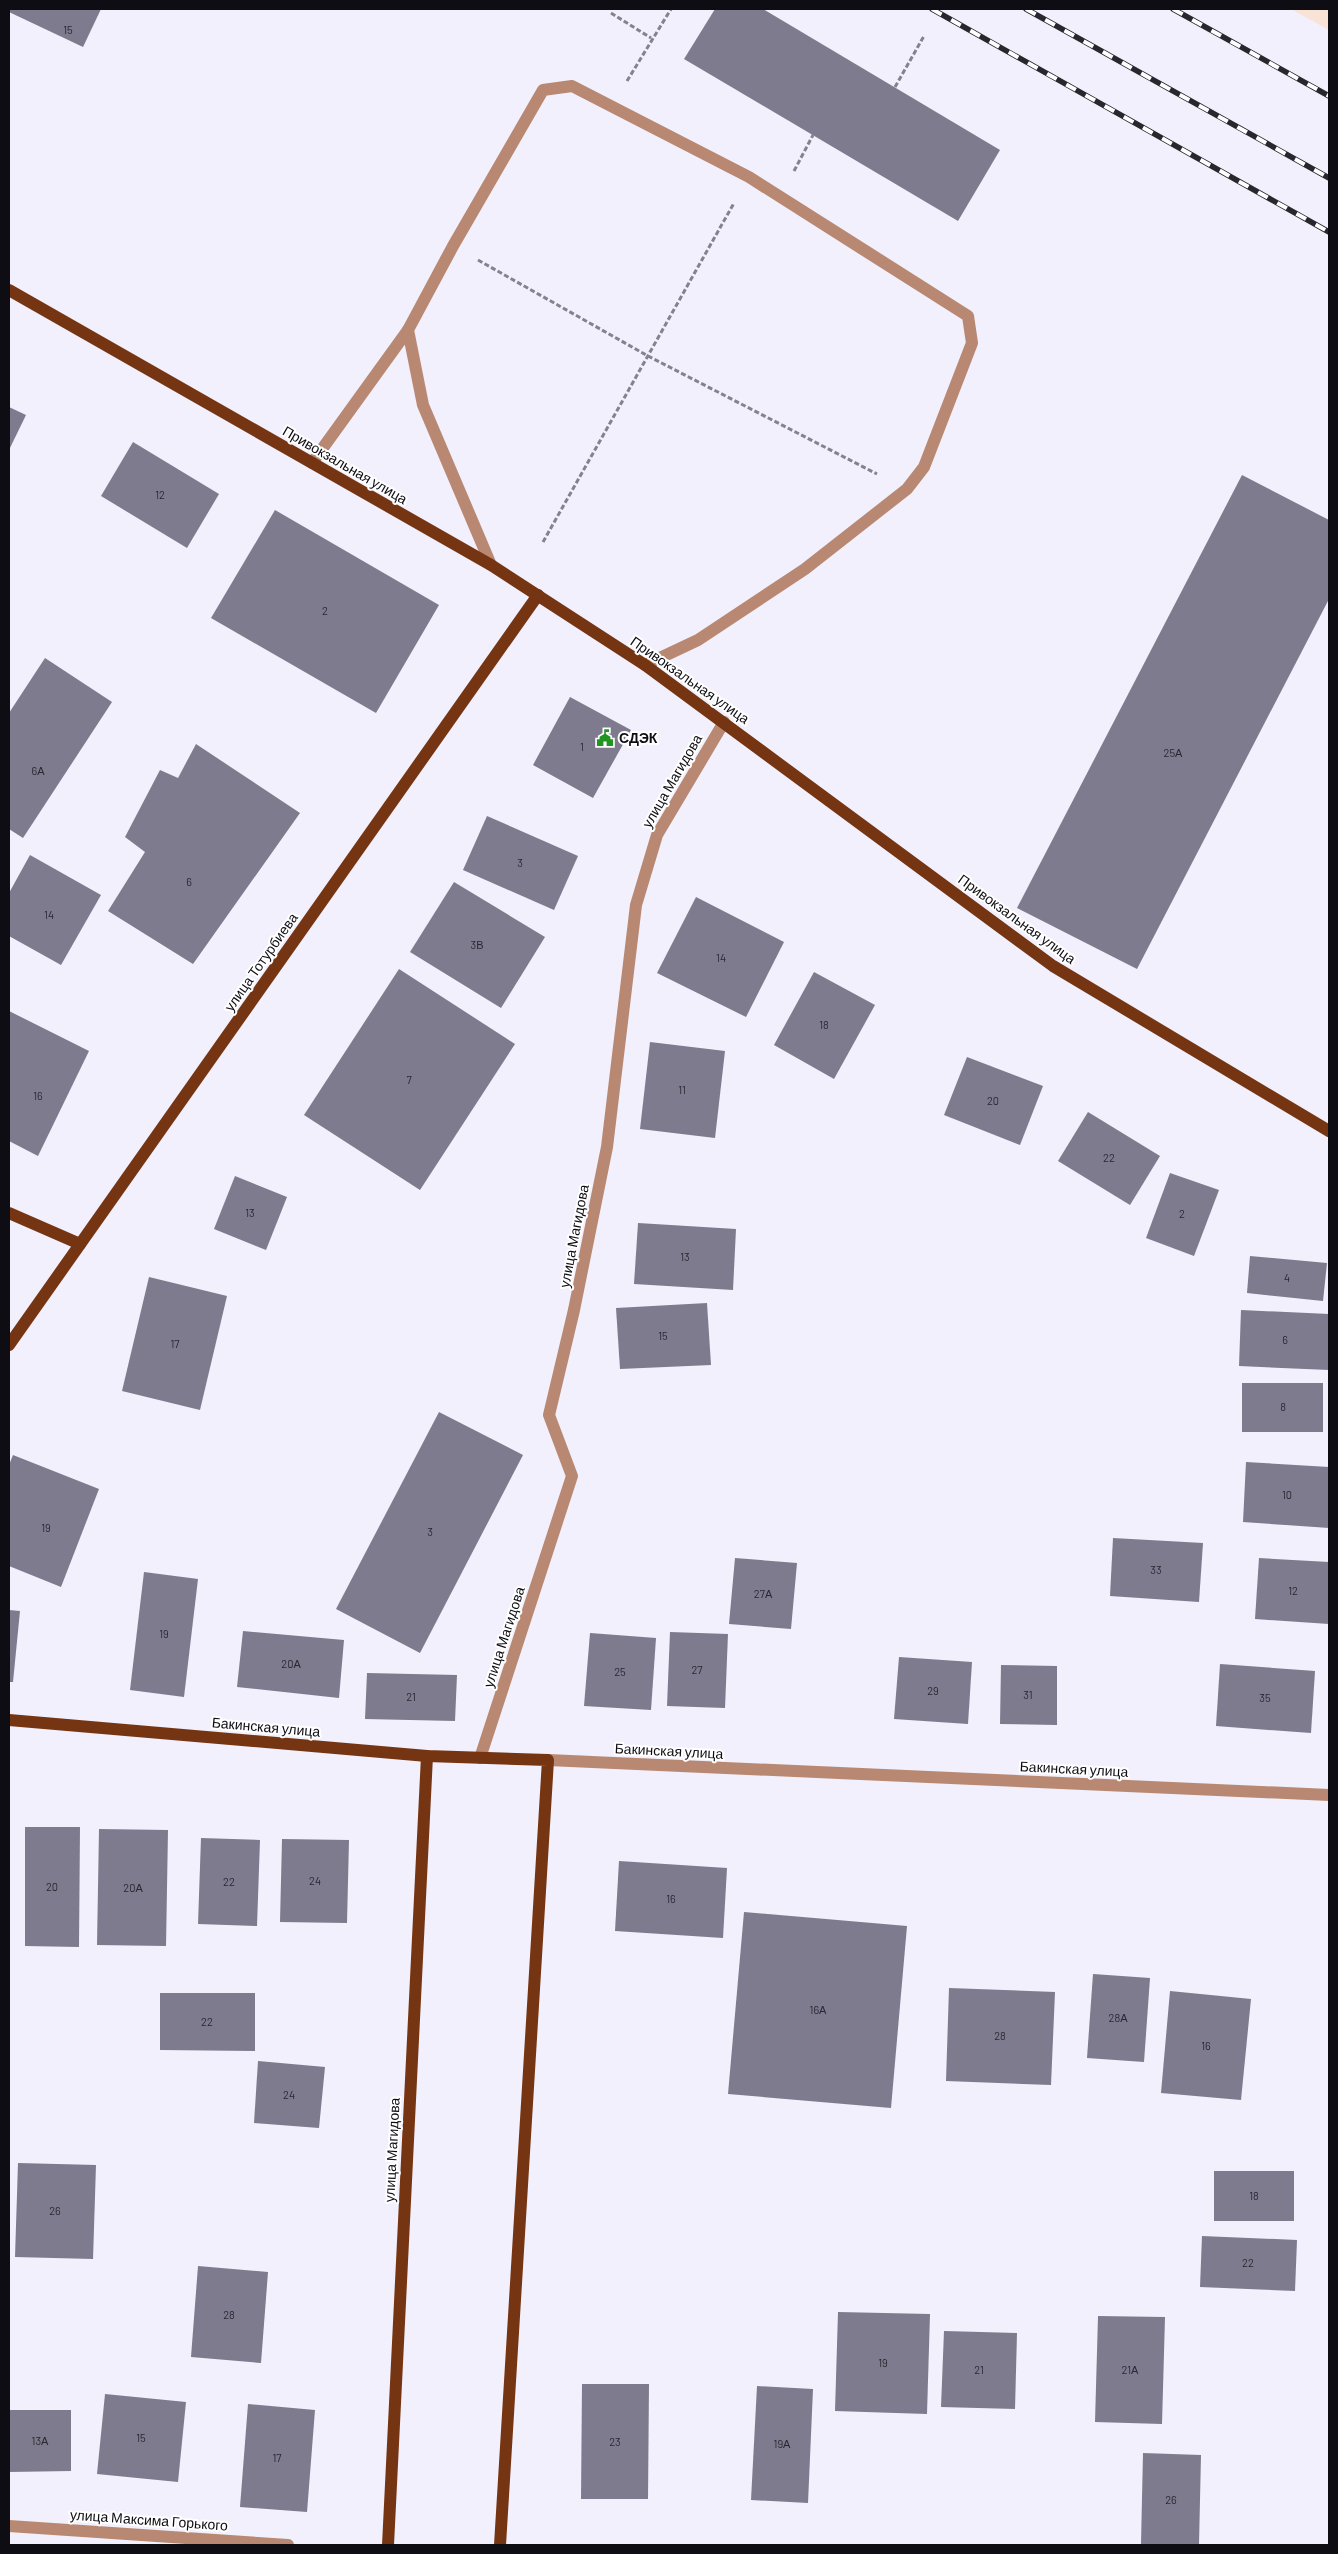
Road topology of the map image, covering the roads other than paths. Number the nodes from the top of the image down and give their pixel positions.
1 (9, 290) edge
2 (408, 330) junction
3 (312, 463) junction
4 (491, 565) junction
5 (538, 596) junction
6 (645, 665) junction
7 (724, 722) junction
8 (1329, 1131) edge
9 (9, 1213) edge
10 (80, 1244) junction
11 (9, 1345) edge
12 (9, 1720) edge
13 (427, 1756) junction
14 (480, 1758) junction
15 (548, 1760) junction
16 (1329, 1795) edge
17 (9, 2526) edge
18 (288, 2545) edge
19 (388, 2545) edge
20 (500, 2545) edge

1 - 3 main road, Привокзальная улица
2 - 3 street
2 - 4 street
2 - 6 street
3 - 4 main road, Привокзальная улица
4 - 5 main road, Привокзальная улица
5 - 6 main road, Привокзальная улица
5 - 10 main road, улица Тотурбиева
6 - 7 main road, Привокзальная улица
7 - 8 main road, Привокзальная улица
7 - 14 street, улица Магидова
9 - 10 main road
10 - 11 main road, улица Тотурбиева
12 - 13 main road, Бакинская улица
13 - 14 main road, Бакинская улица
13 - 19 main road, улица Магидова
14 - 15 main road, Бакинская улица
15 - 16 street, Бакинская улица
15 - 20 main road
17 - 18 street, улица Максима Горького

